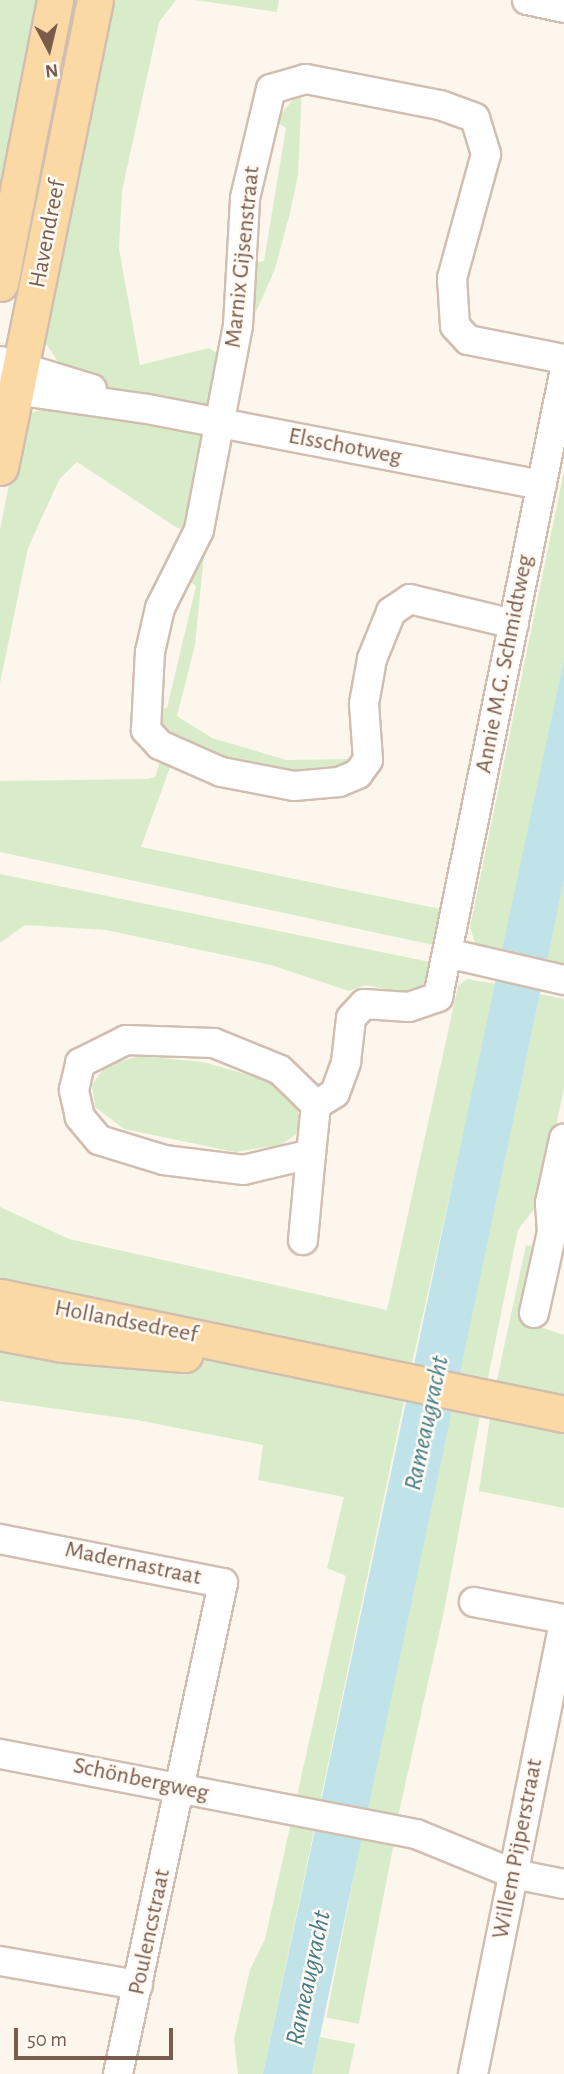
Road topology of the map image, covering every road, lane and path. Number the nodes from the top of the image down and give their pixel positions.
1 (55, 0) edge
2 (95, 0) edge
3 (527, 0) edge
4 (564, 8) edge
5 (0, 283) edge
6 (564, 359) edge
7 (564, 374) edge
8 (10, 377) edge
9 (218, 422) junction
10 (0, 467) edge
11 (542, 485) junction
12 (514, 624) junction
13 (447, 953) junction
14 (555, 978) edge
15 (316, 1105) junction
16 (564, 1139) edge
17 (311, 1154) junction
18 (558, 1233) edge
19 (303, 1240) dead end
20 (0, 1297) edge
21 (534, 1312) dead end
22 (0, 1332) edge
23 (251, 1352) junction
24 (564, 1414) edge
25 (0, 1539) edge
26 (474, 1602) dead end
27 (564, 1621) edge
28 (0, 1754) edge
29 (181, 1790) junction
30 (514, 1874) junction
31 (564, 1884) edge
32 (0, 1961) edge
33 (138, 1985) junction
34 (118, 2074) edge
35 (473, 2074) edge

1 - 5 main road, Havendreef
2 - 8 main road, Havendreef
3 - 4 street
6 - 9 street, Marnix Gijsenstraat
7 - 11 street, Annie M.G. Schmidtweg
8 - 9 street, Elsschotweg
8 - 10 main road, Havendreef
9 - 11 street, Elsschotweg
9 - 12 street
11 - 12 street, Annie M.G. Schmidtweg
12 - 13 street, Annie M.G. Schmidtweg
13 - 14 street
13 - 15 street, Annie M.G. Schmidtweg
15 - 17 street
15 - 17 street
16 - 18 street
17 - 19 street
18 - 21 street
20 - 23 main road, Hollandsedreef
22 - 23 main road, Hollandsedreef
23 - 24 main road, Hollandsedreef
25 - 29 street, Madernastraat
26 - 27 street, Willem Pijperstraat
27 - 30 street, Willem Pijperstraat
28 - 29 street, Schönbergweg
29 - 30 street, Schönbergweg
29 - 33 street, Poulencstraat
30 - 31 street
30 - 35 street, Willem Pijperstraat
32 - 33 street
33 - 34 street, Poulencstraat

